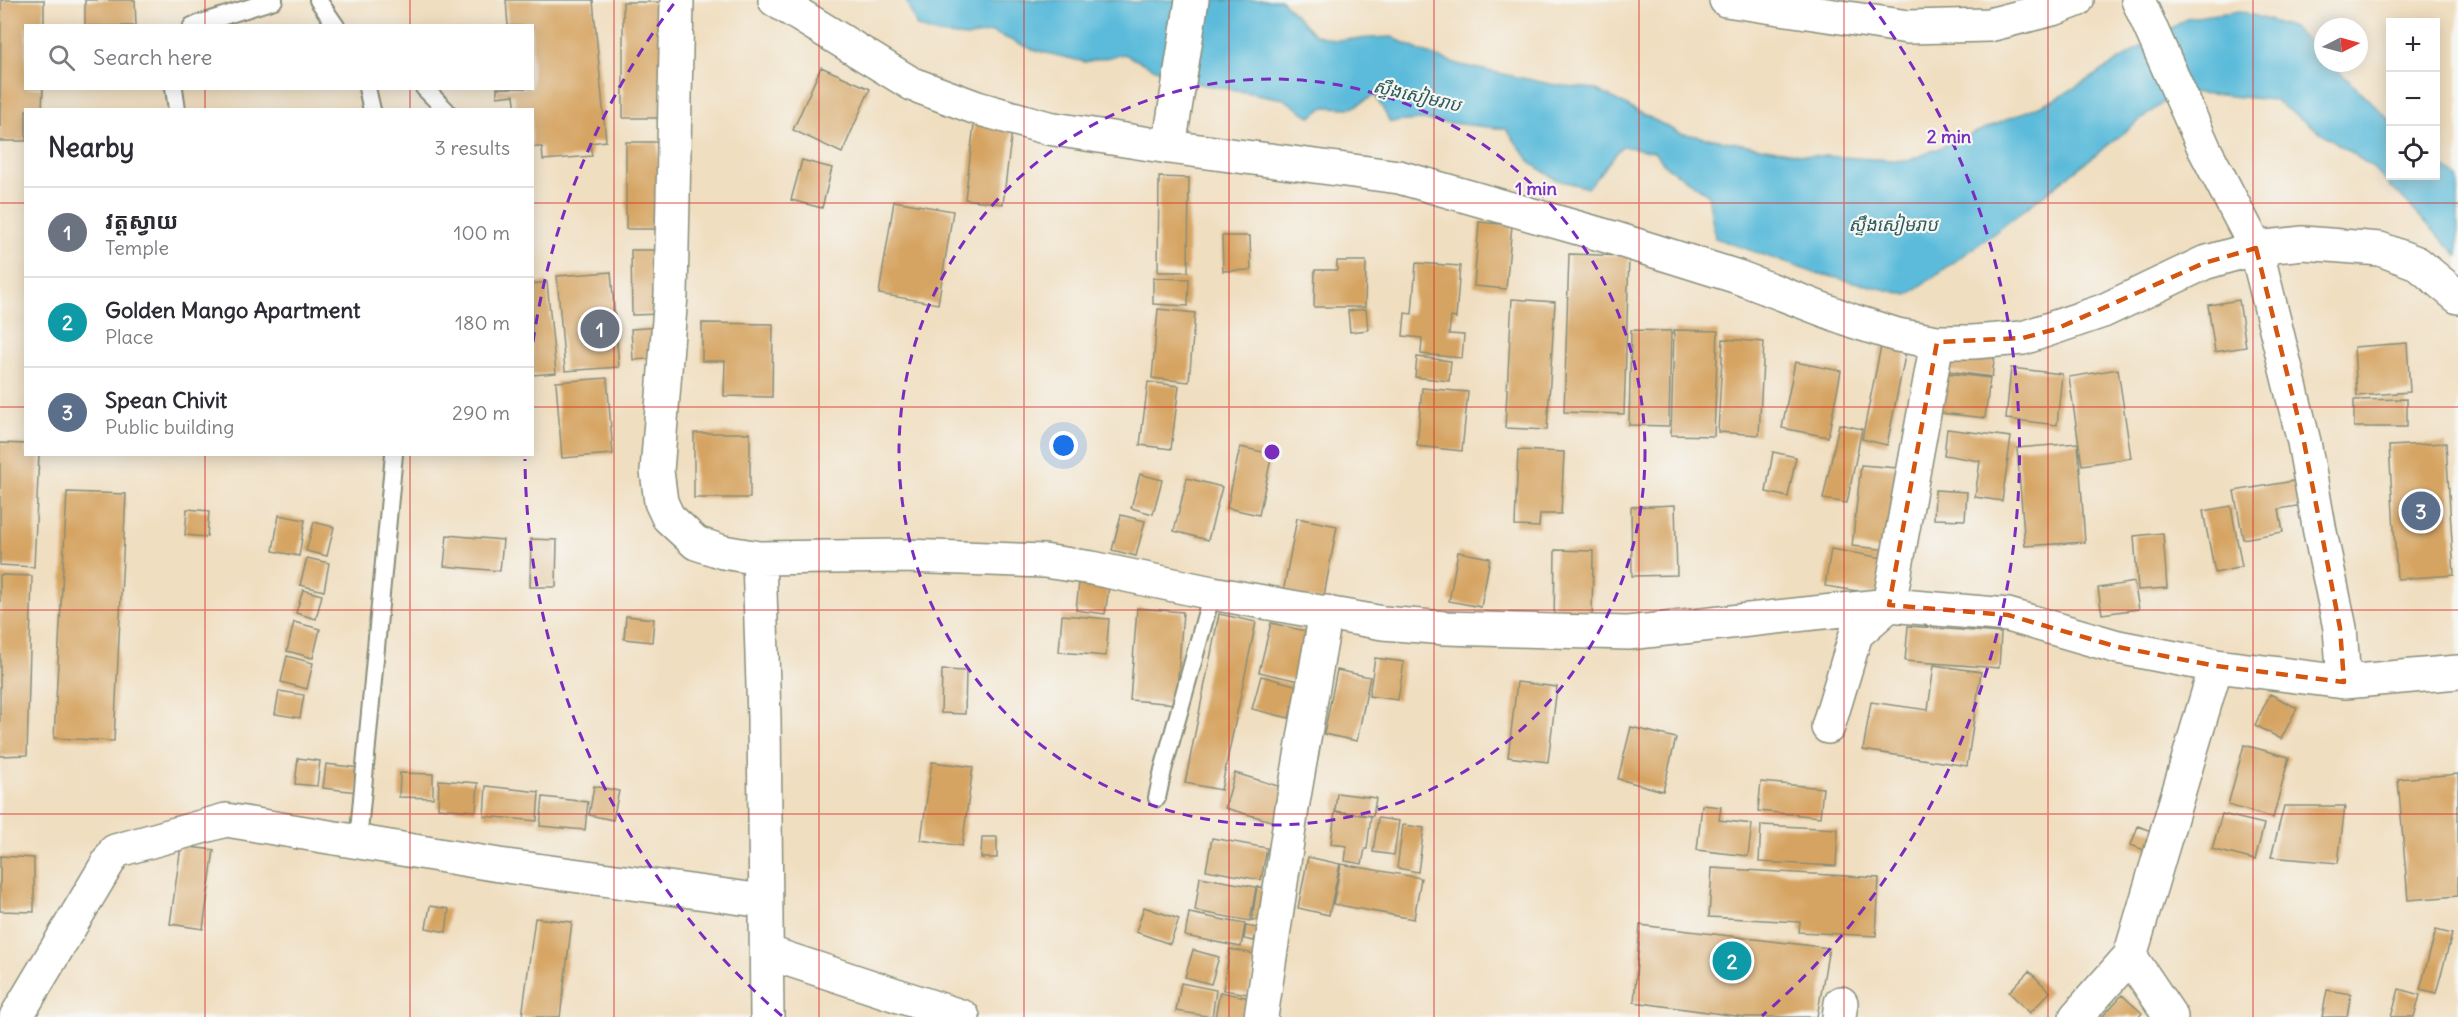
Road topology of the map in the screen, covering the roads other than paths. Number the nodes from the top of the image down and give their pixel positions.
1 (274, 0) edge
2 (318, 0) edge
3 (677, 0) edge
4 (775, 0) edge
5 (1192, 0) edge
6 (1726, 0) edge
7 (2077, 0) edge
8 (2141, 9) edge
9 (198, 24) edge
10 (335, 24) edge
11 (174, 90) edge
12 (367, 90) edge
13 (426, 90) edge
14 (177, 108) edge
15 (372, 108) edge
16 (444, 108) edge
17 (1169, 147) junction
18 (2256, 248) junction
19 (2458, 297) edge
20 (1937, 342) junction
21 (394, 456) edge
22 (759, 558) junction
23 (1212, 593) junction
24 (1889, 605) junction
25 (1326, 612) junction
26 (2216, 666) junction
27 (2458, 672) edge
28 (2344, 682) junction
29 (1828, 727) dead end
30 (1157, 798) dead end
31 (358, 842) junction
32 (764, 901) junction
33 (766, 952) junction
34 (2130, 956) junction
35 (16, 1017) edge
36 (767, 1017) edge
37 (963, 1017) edge
38 (1261, 1017) edge
39 (2076, 1017) edge
40 (2170, 1017) edge

1 - 9 lane
2 - 10 lane
3 - 22 street
4 - 17 street
5 - 17 street
6 - 7 street
8 - 18 street
11 - 14 lane
12 - 15 lane
13 - 16 lane
17 - 20 street
18 - 19 street
18 - 20 street
18 - 28 street
20 - 24 street
21 - 31 lane
22 - 23 street
22 - 32 street
23 - 25 street
23 - 30 lane
24 - 25 street
24 - 26 street
24 - 29 street
25 - 38 street
26 - 28 street
26 - 34 street
27 - 28 street
31 - 32 street
31 - 35 street
32 - 33 street
33 - 36 street
33 - 37 street
34 - 39 street
34 - 40 street

